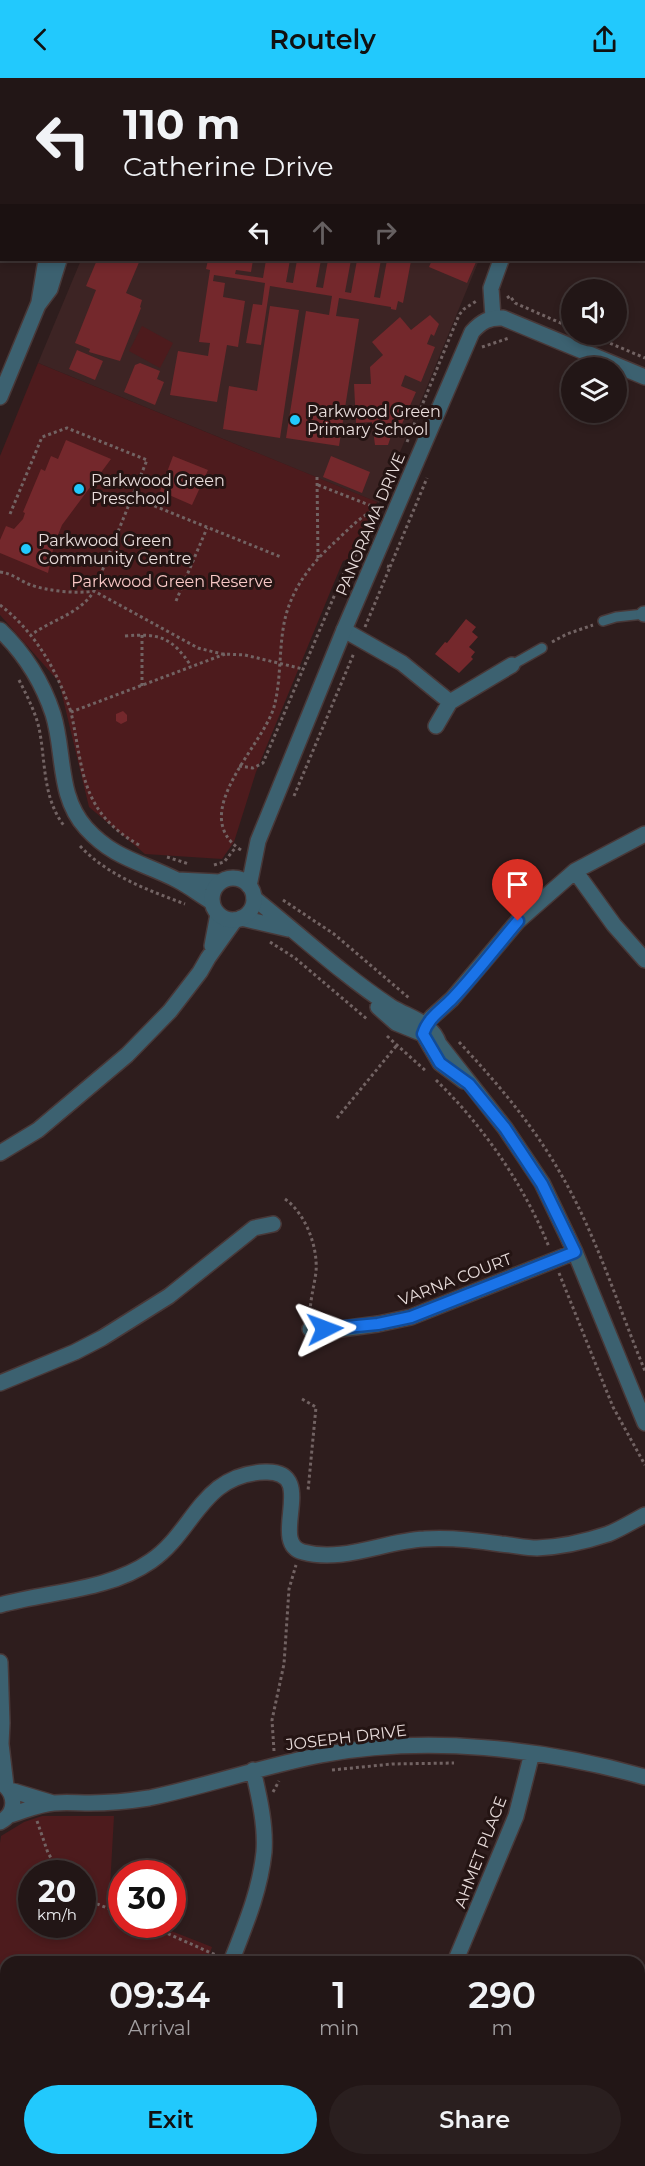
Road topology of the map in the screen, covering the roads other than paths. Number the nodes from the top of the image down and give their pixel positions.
1 (46, 261) edge
2 (59, 261) edge
3 (501, 261) edge
4 (38, 305) junction
5 (493, 317) junction
6 (645, 377) edge
7 (0, 397) edge
8 (645, 614) edge
9 (603, 621) road end
10 (0, 630) edge
11 (344, 630) junction
12 (542, 648) road end
13 (512, 665) joint
14 (450, 702) junction
15 (436, 726) dead end
16 (645, 834) edge
17 (258, 841) junction
18 (575, 871) junction
19 (195, 879) junction
20 (226, 880) junction
21 (251, 892) junction
22 (215, 908) junction
23 (238, 919) junction
24 (274, 920) junction
25 (208, 958) junction
26 (645, 960) edge
27 (427, 1029) junction
28 (0, 1153) edge
29 (273, 1224) dead end
30 (575, 1252) junction
31 (310, 1329) road end
32 (0, 1383) edge
33 (645, 1423) edge
34 (643, 1515) edge
35 (32, 1596) junction
36 (0, 1598) edge
37 (0, 1605) edge
38 (0, 1662) edge
39 (0, 1744) edge
40 (532, 1753) junction
41 (253, 1770) junction
42 (645, 1778) edge
43 (5, 1786) edge
44 (53, 1803) junction
45 (5, 1818) edge
46 (233, 1956) edge
47 (457, 1956) edge

1 - 4 street
2 - 4 street
3 - 5 street
4 - 7 street
5 - 6 street
5 - 11 street, PANORAMA DRIVE
8 - 9 lane
10 - 19 street
11 - 14 street
11 - 17 street, PANORAMA DRIVE
12 - 13 lane
13 - 14 street
14 - 15 street
16 - 18 street
17 - 20 street, PANORAMA DRIVE
17 - 21 street, PANORAMA DRIVE
18 - 26 street
18 - 27 street
19 - 20 street
19 - 22 street
20 - 21 street
20 - 22 street
21 - 23 street
21 - 24 street
22 - 23 street
22 - 25 street
23 - 24 street
23 - 25 street
24 - 27 street
25 - 28 street
27 - 30 street
29 - 32 street
30 - 31 street, VARNA COURT
30 - 33 street
34 - 35 street
35 - 36 street
35 - 37 street
38 - 39 street
39 - 43 street
40 - 41 street, JOSEPH DRIVE
40 - 42 street, JOSEPH DRIVE
40 - 47 street, AHMET PLACE
41 - 44 street, JOSEPH DRIVE
41 - 46 street
43 - 44 street, JOSEPH DRIVE
43 - 45 street
44 - 45 street, JOSEPH DRIVE

